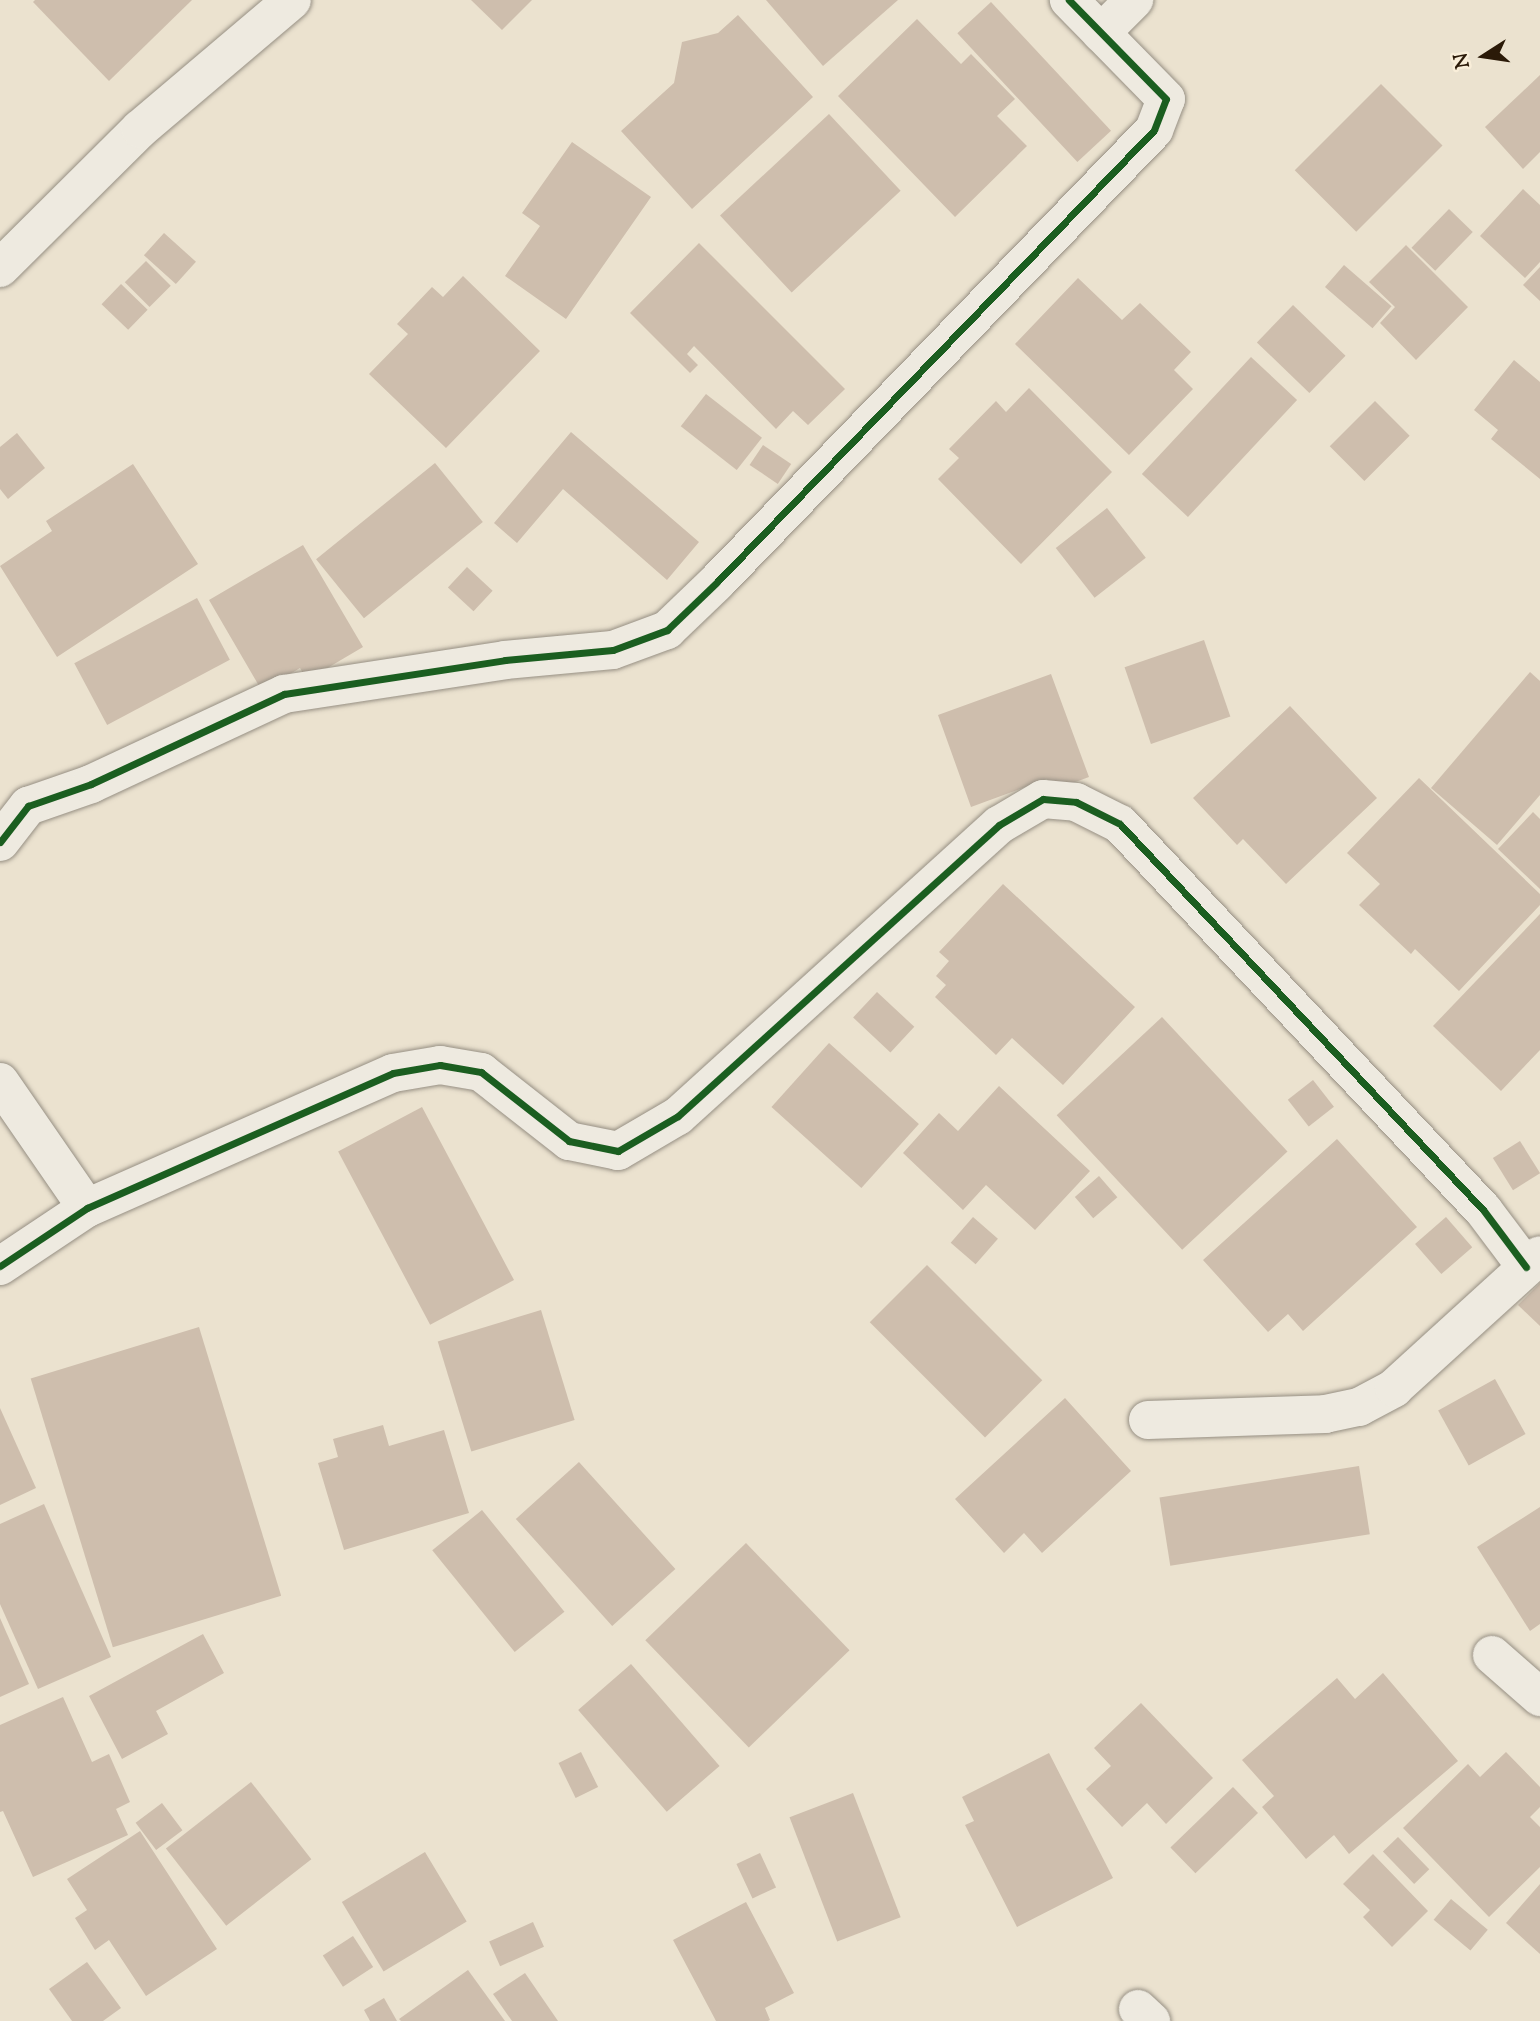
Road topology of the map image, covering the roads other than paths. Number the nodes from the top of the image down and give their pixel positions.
1 (292, 0) edge
2 (1069, 0) edge
3 (1134, 0) edge
4 (1101, 33) junction
5 (0, 268) edge
6 (0, 842) edge
7 (0, 1082) edge
8 (87, 1208) junction
9 (1533, 1261) edge
10 (0, 1266) edge
11 (1148, 1420) dead end
12 (1492, 1655) dead end
13 (1540, 1697) edge

1 - 5 street
2 - 4 street
3 - 4 street
4 - 6 street
7 - 8 street
8 - 9 street
8 - 10 street
9 - 11 street
12 - 13 street

